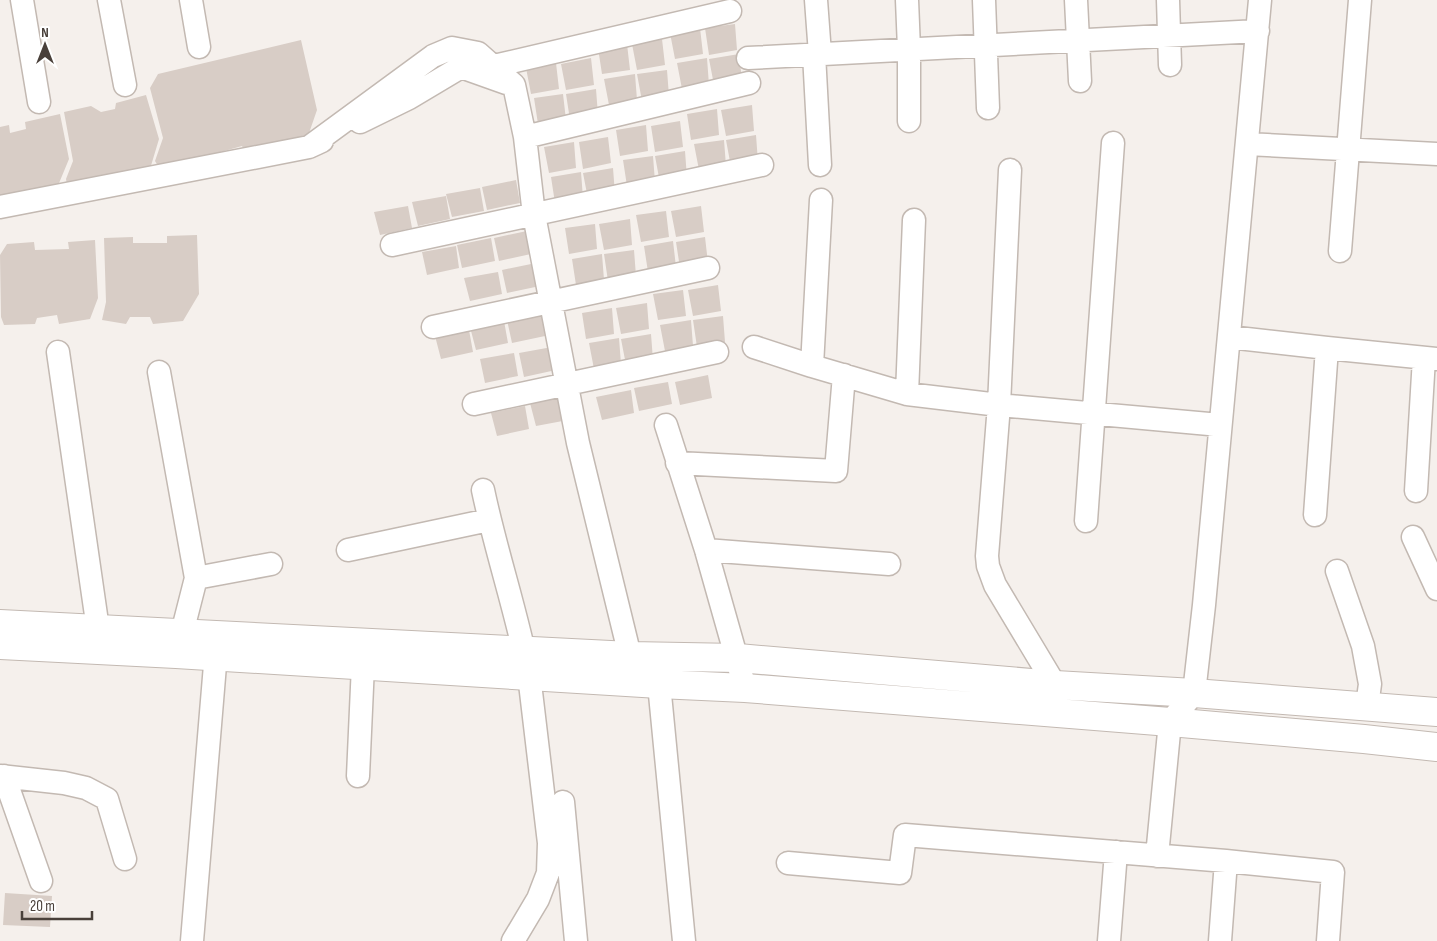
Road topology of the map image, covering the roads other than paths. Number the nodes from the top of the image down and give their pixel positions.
1 (22, 0) edge
2 (109, 0) edge
3 (191, 0) edge
4 (816, 0) edge
5 (907, 0) edge
6 (984, 0) edge
7 (1076, 0) edge
8 (1168, 0) edge
9 (1260, 0) edge
10 (1360, 0) edge
11 (730, 11) dead end
12 (1258, 31) junction
13 (1169, 35) junction
14 (1078, 40) junction
15 (987, 45) junction
16 (199, 47) dead end
17 (909, 49) junction
18 (817, 54) junction
19 (748, 58) dead end
20 (1170, 65) dead end
21 (494, 66) junction
22 (1080, 81) dead end
23 (749, 83) dead end
24 (125, 85) dead end
25 (514, 85) junction
26 (39, 102) dead end
27 (988, 108) dead end
28 (909, 121) dead end
29 (525, 137) junction
30 (1113, 143) dead end
31 (1247, 144) junction
32 (310, 147) junction
33 (1348, 150) junction
34 (1437, 154) edge
35 (762, 165) dead end
36 (820, 165) dead end
37 (1010, 170) dead end
38 (821, 200) dead end
39 (0, 207) edge
40 (534, 215) junction
41 (914, 220) dead end
42 (392, 245) dead end
43 (1340, 250) dead end
44 (708, 268) dead end
45 (551, 302) junction
46 (433, 327) dead end
47 (1229, 337) junction
48 (754, 347) dead end
49 (1327, 348) junction
50 (58, 352) dead end
51 (717, 352) dead end
52 (1430, 358) edge
53 (812, 366) junction
54 (159, 372) dead end
55 (844, 375) junction
56 (567, 385) junction
57 (907, 394) junction
58 (474, 404) dead end
59 (999, 406) junction
60 (1094, 414) junction
61 (666, 425) dead end
62 (1220, 425) junction
63 (677, 463) junction
64 (483, 490) dead end
65 (1416, 491) dead end
66 (1315, 515) dead end
67 (489, 520) junction
68 (1086, 521) dead end
69 (1413, 537) dead end
70 (348, 550) dead end
71 (706, 550) junction
72 (271, 564) dead end
73 (889, 564) dead end
74 (1337, 571) dead end
75 (196, 578) junction
76 (1437, 589) edge
77 (0, 624) edge
78 (98, 629) junction
79 (182, 633) junction
80 (0, 645) edge
81 (216, 646) junction
82 (630, 656) junction
83 (738, 658) junction
84 (526, 663) junction
85 (363, 666) junction
86 (659, 684) junction
87 (1055, 685) junction
88 (745, 688) junction
89 (1194, 693) junction
90 (1367, 706) junction
91 (1437, 712) edge
92 (1170, 722) junction
93 (1437, 747) edge
94 (2, 776) edge
95 (358, 776) dead end
96 (563, 802) dead end
97 (1116, 852) junction
98 (1157, 856) junction
99 (125, 859) dead end
100 (1226, 861) junction
101 (788, 863) dead end
102 (41, 881) dead end
103 (192, 941) edge
104 (513, 941) edge
105 (576, 941) edge
106 (684, 941) edge
107 (1109, 941) edge
108 (1220, 941) edge
109 (1328, 941) edge

1 - 26 street
2 - 24 street
3 - 16 street
4 - 18 street
5 - 17 street
6 - 15 street
7 - 14 street
8 - 13 street
9 - 12 street
10 - 33 street
11 - 21 street
12 - 13 street
12 - 31 street
13 - 14 street
13 - 20 street
14 - 15 street
14 - 22 street
15 - 17 street
15 - 27 street
17 - 18 street
17 - 28 street
18 - 19 street
18 - 36 street
21 - 25 street
21 - 32 street
23 - 29 street
25 - 29 street
25 - 32 street
29 - 40 street
30 - 60 street
31 - 33 street
31 - 47 street
32 - 39 street
33 - 34 street
33 - 43 street
35 - 40 street
37 - 59 street
38 - 53 street
40 - 42 street
40 - 45 street
41 - 57 street
44 - 45 street
45 - 46 street
45 - 56 street
47 - 49 street
47 - 62 street
48 - 53 street
49 - 52 street
49 - 66 street
50 - 78 street
51 - 56 street
52 - 65 street
53 - 55 street
54 - 75 street
55 - 57 street
55 - 63 street
56 - 58 street
56 - 82 street
57 - 59 street
59 - 60 street
59 - 87 street
60 - 62 street
60 - 68 street
61 - 63 street
62 - 89 street
63 - 71 street
64 - 67 street
67 - 70 street
67 - 84 street
69 - 76 street
71 - 73 street
71 - 83 street
72 - 75 street
74 - 90 street
75 - 79 street
77 - 78 street
78 - 79 street
79 - 81 street
80 - 81 street
81 - 84 street
81 - 85 street
81 - 103 street
82 - 83 street
82 - 84 street
83 - 87 street
83 - 88 street
84 - 85 street
84 - 86 street
84 - 104 street
85 - 95 street
86 - 88 street
86 - 106 street
87 - 89 street
88 - 92 street
89 - 90 street
89 - 92 street
90 - 91 street
92 - 93 street
92 - 98 street
94 - 99 street
94 - 102 street
96 - 105 street
97 - 98 street
97 - 101 street
97 - 107 street
98 - 100 street
100 - 108 street
100 - 109 street

